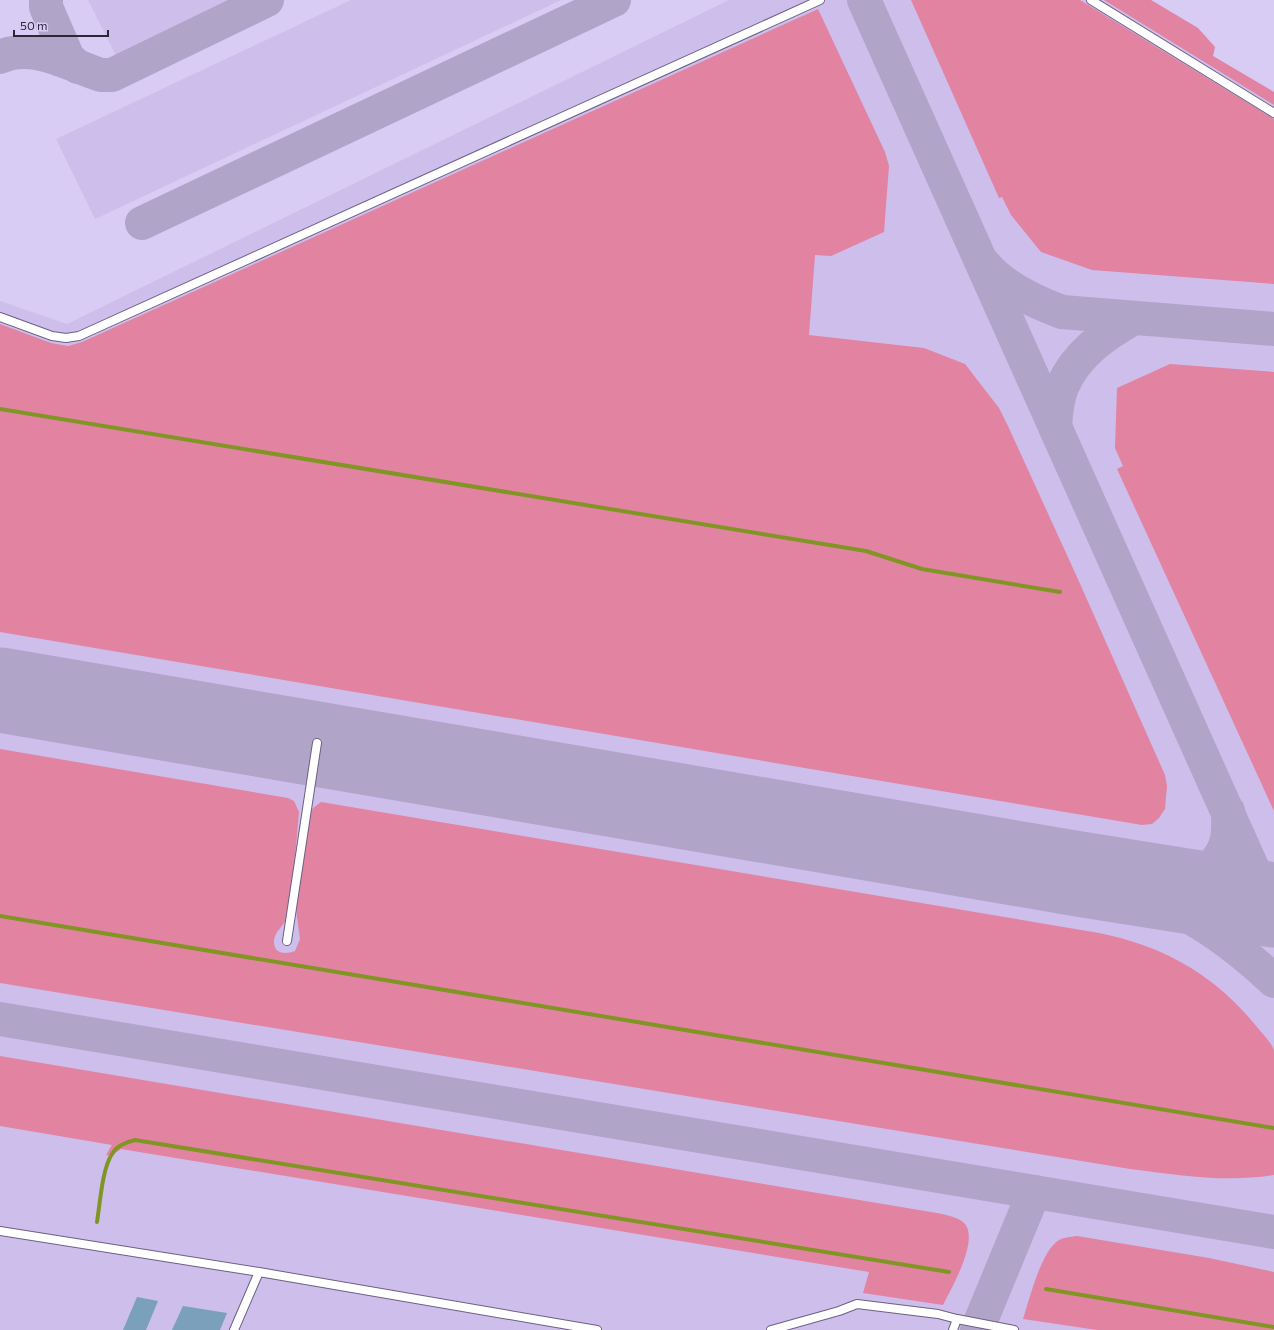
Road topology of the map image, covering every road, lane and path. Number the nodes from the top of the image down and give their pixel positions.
1 (820, 0) edge
2 (1091, 0) edge
3 (1274, 113) edge
4 (0, 317) edge
5 (317, 743) dead end
6 (287, 941) dead end
7 (0, 1231) edge
8 (259, 1272) junction
9 (957, 1319) junction
10 (234, 1330) edge
11 (597, 1330) edge
12 (771, 1330) edge
13 (953, 1330) edge
14 (1014, 1330) edge

1 - 4 lane
2 - 3 lane
5 - 6 lane
7 - 8 lane
8 - 10 lane
8 - 11 lane
9 - 12 lane
9 - 13 lane
9 - 14 lane

